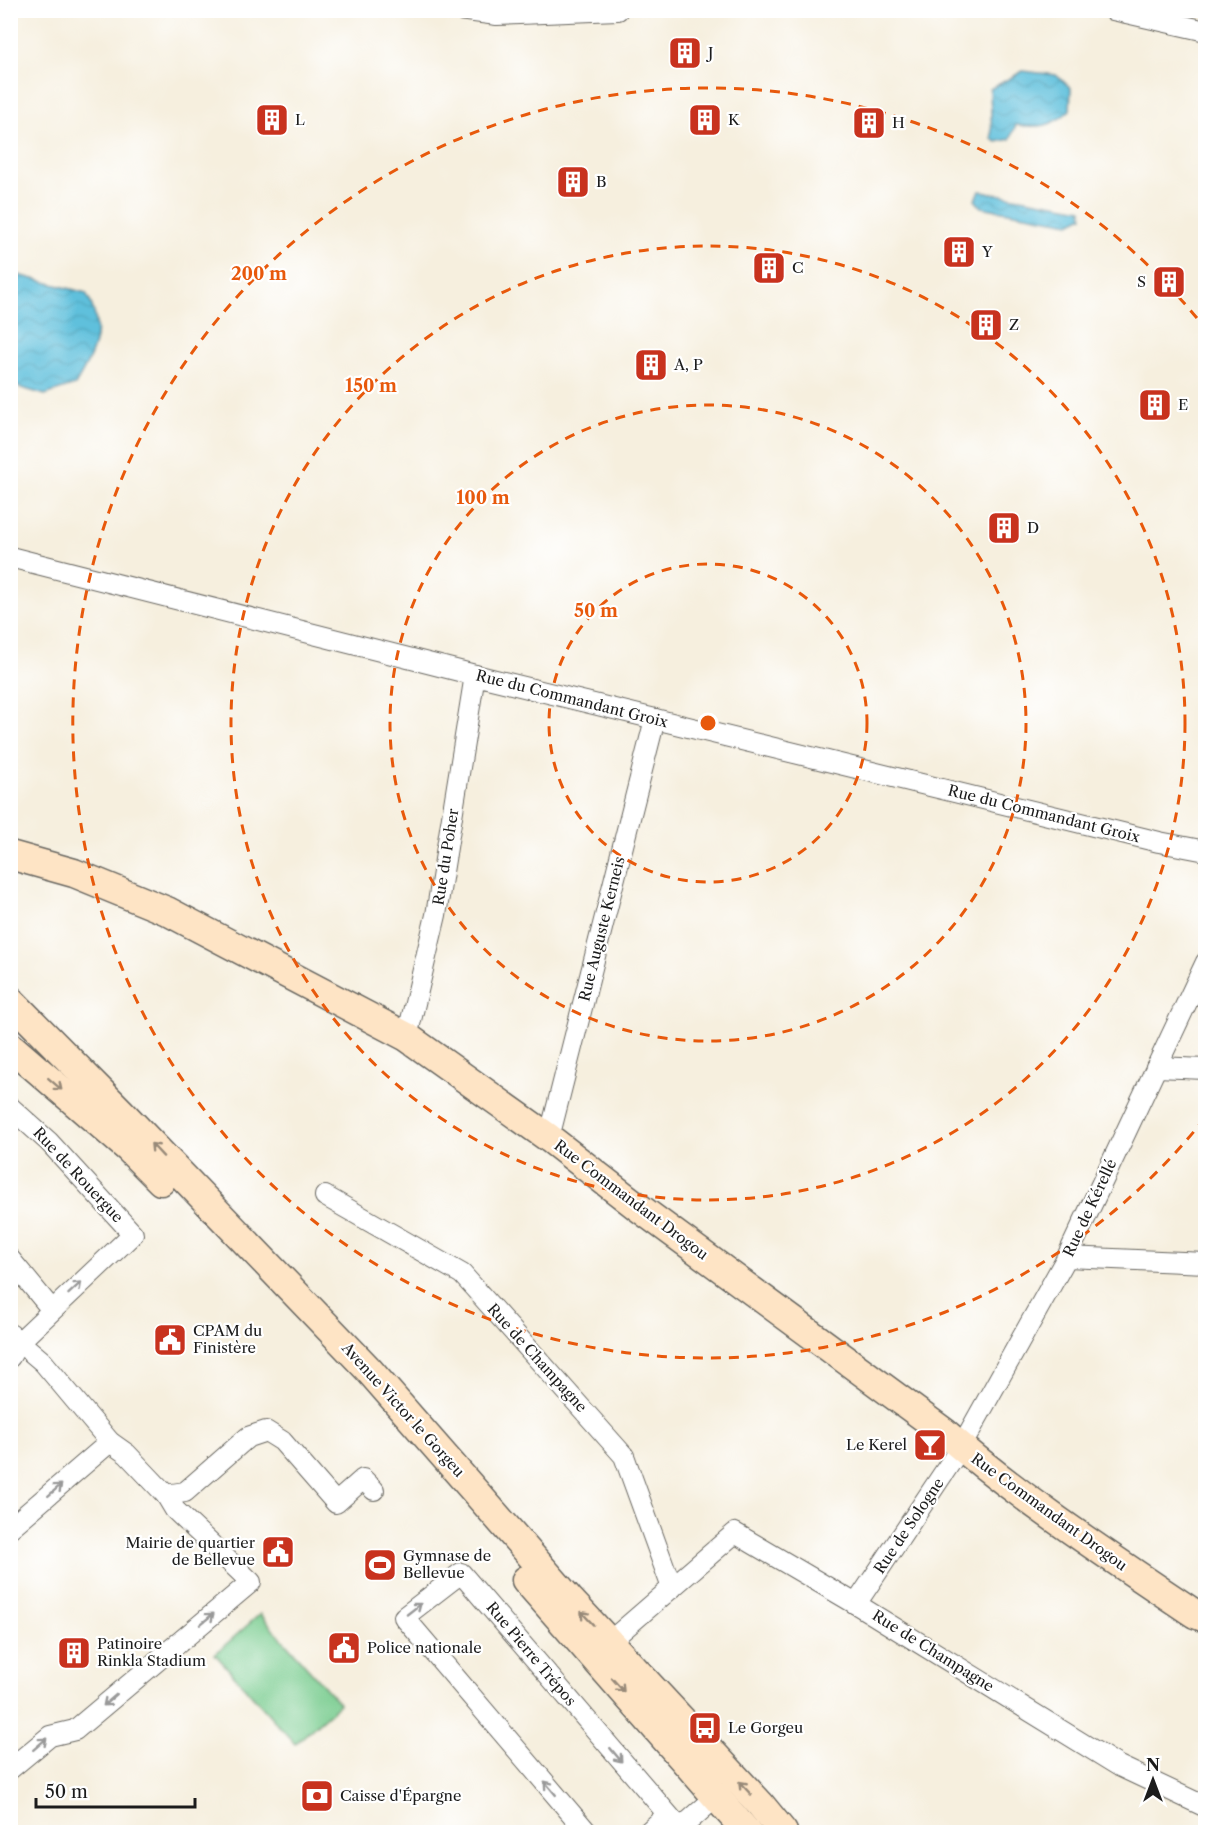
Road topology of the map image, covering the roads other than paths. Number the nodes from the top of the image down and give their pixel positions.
1 (459, 10) edge
2 (618, 10) edge
3 (1113, 10) edge
4 (1206, 31) edge
5 (10, 557) edge
6 (475, 675) junction
7 (655, 719) junction
8 (1206, 851) edge
9 (12, 856) edge
10 (1206, 962) edge
11 (10, 1000) edge
12 (407, 1037) junction
13 (10, 1046) edge
14 (1156, 1067) junction
15 (1206, 1069) edge
16 (10, 1107) edge
17 (549, 1138) junction
18 (325, 1196) dead end
19 (1067, 1257) junction
20 (10, 1259) edge
21 (1206, 1263) edge
22 (52, 1310) junction
23 (13, 1345) edge
24 (111, 1442) junction
25 (961, 1448) junction
26 (374, 1490) dead end
27 (166, 1495) junction
28 (10, 1528) edge
29 (672, 1588) junction
30 (856, 1604) junction
31 (1206, 1618) edge
32 (609, 1642) junction
33 (10, 1769) edge
34 (717, 1797) junction
35 (1206, 1807) edge
36 (667, 1815) junction
37 (682, 1831) edge
38 (588, 1833) edge
39 (648, 1833) edge
40 (747, 1833) edge
41 (783, 1833) edge

1 - 2 street
3 - 4 street
5 - 6 street, Rue du Commandant Groix
6 - 7 street, Rue du Commandant Groix
6 - 12 street, Rue du Poher
7 - 8 street, Rue du Commandant Groix
7 - 17 street, Rue Auguste Kerneis
9 - 12 main road, Rue Commandant Drogou
10 - 14 street, Rue de Kérellé
32 -> 11 main road, Avenue Victor le Gorgeu
12 - 17 main road, Rue Commandant Drogou
13 -> 34 main road, Avenue Victor le Gorgeu
14 - 15 street
14 - 19 street, Rue de Kérellé
22 -> 16 street, Rue de Rouergue
17 - 25 main road, Rue Commandant Drogou
18 - 29 street, Rue de Champagne
19 - 21 street
19 - 25 street, Rue de Kérellé
20 - 22 street
22 - 23 street, Rue de Rouergue
23 - 24 street
24 - 27 street
28 -> 24 street
25 - 30 street, Rue de Sologne
25 - 31 main road, Rue Commandant Drogou
26 - 27 street
33 -> 27 street
29 - 30 street, Rue de Champagne
29 - 32 street, Rue de Champagne
30 - 35 street, Rue de Champagne
41 -> 32 main road, Avenue Victor le Gorgeu
34 - 37 street, Rue Pierre Trépos
34 - 40 main road, Avenue Victor le Gorgeu
36 - 37 street, Rue Pierre Trépos
38 -> 36 street, Rue Pierre Trépos
36 - 39 street

